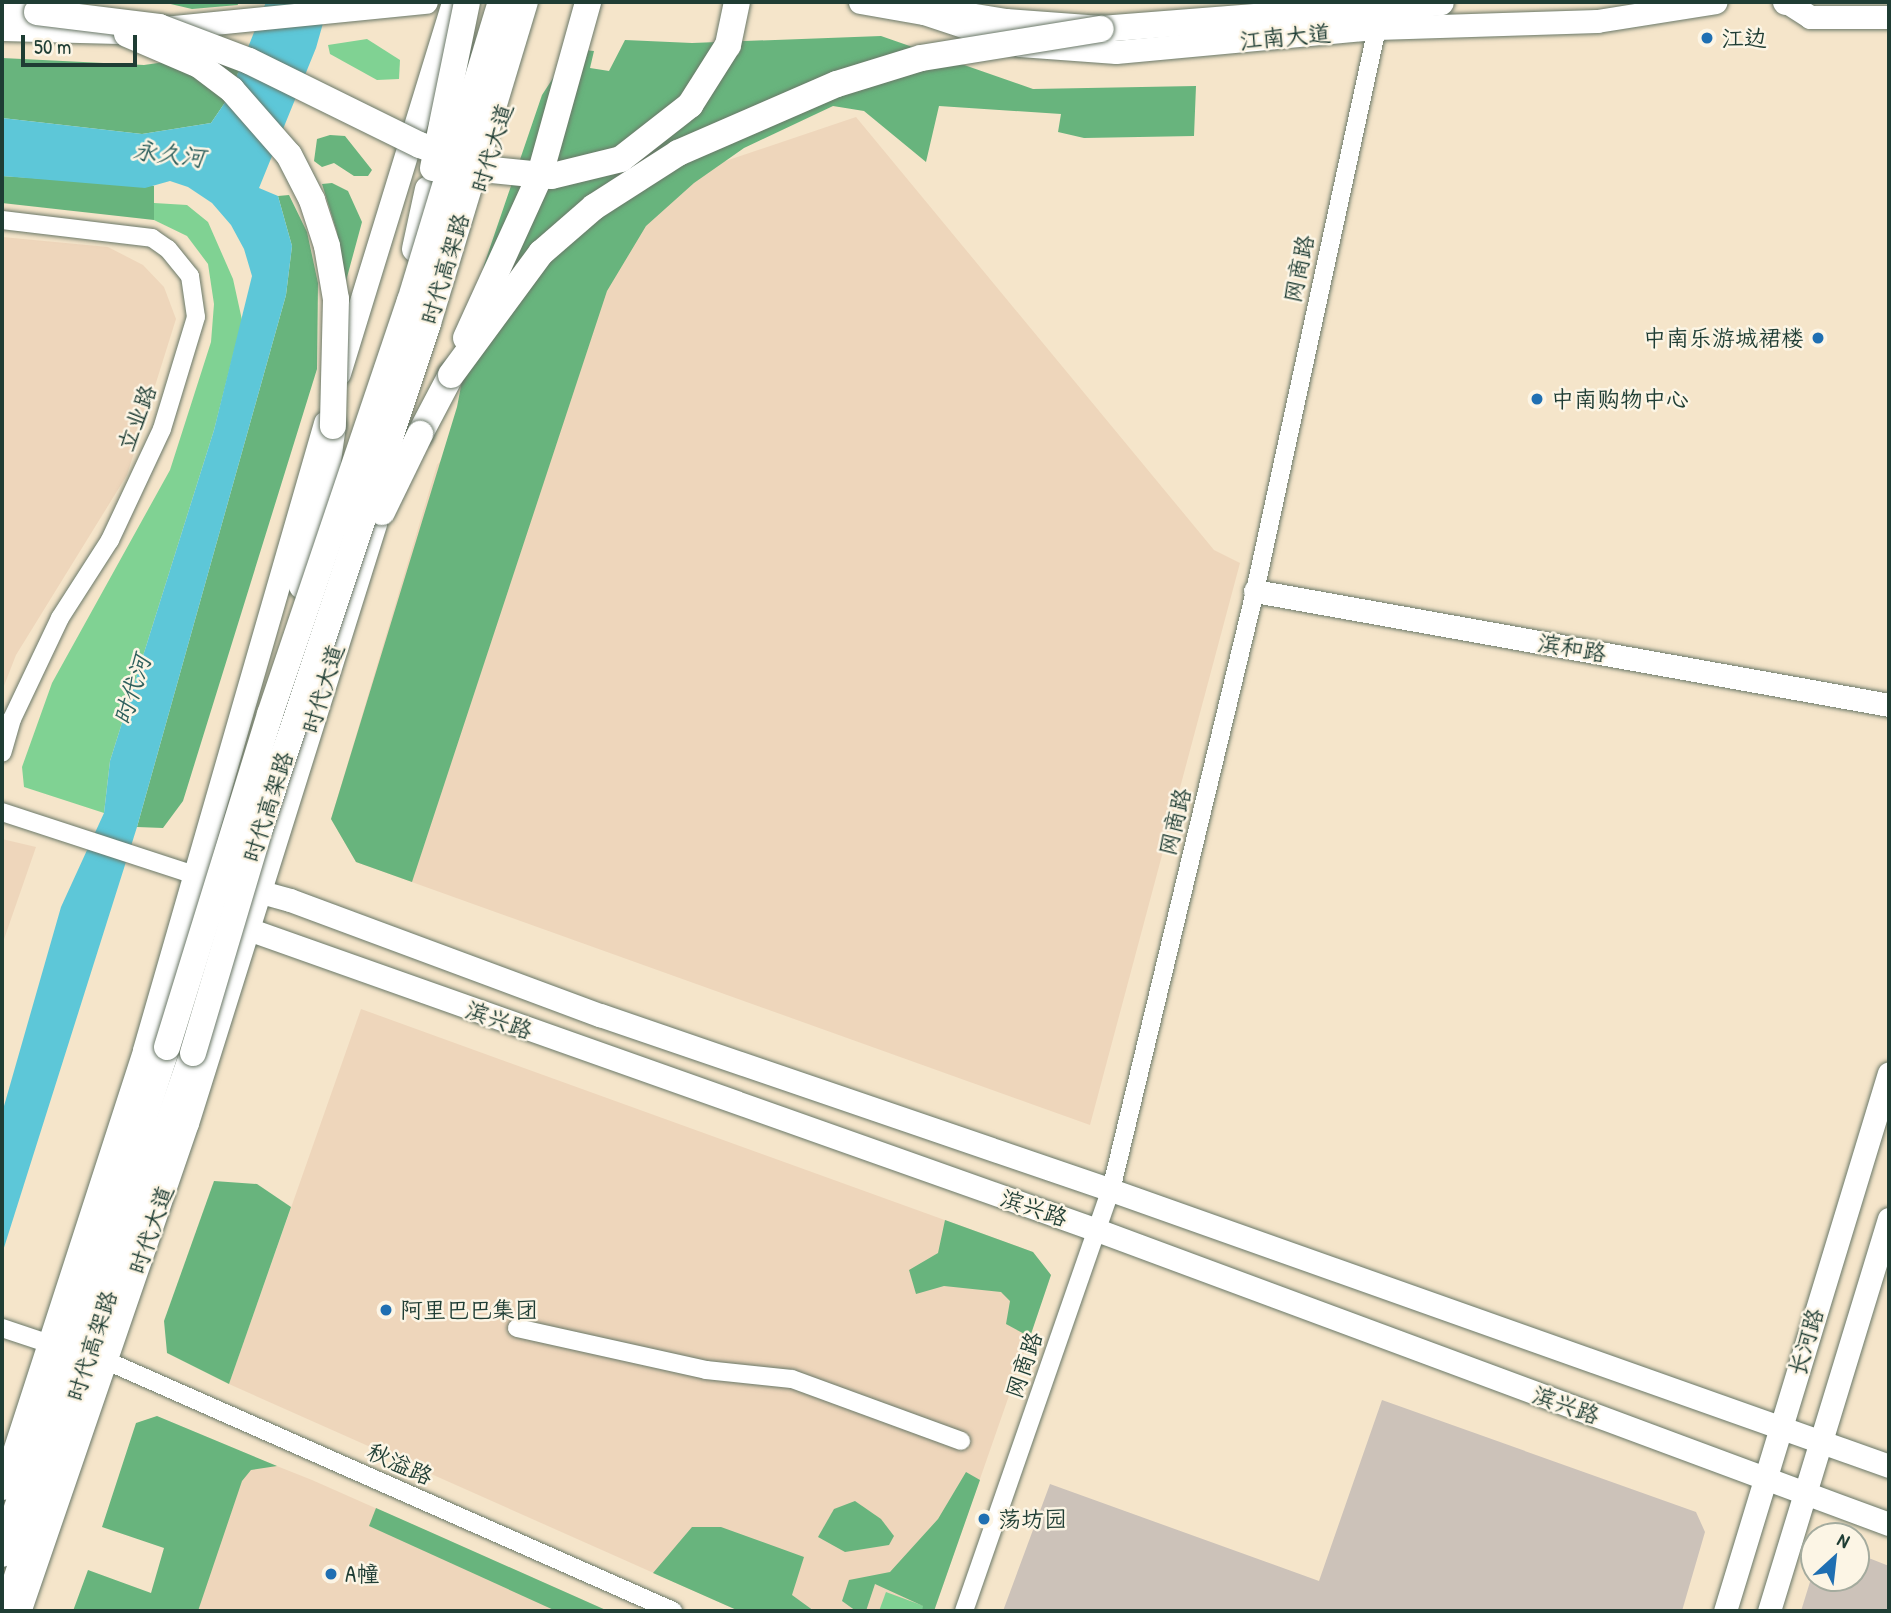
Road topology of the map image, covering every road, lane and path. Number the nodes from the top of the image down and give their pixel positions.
1 (426, 2) edge
2 (453, 2) edge
3 (467, 2) edge
4 (500, 2) edge
5 (525, 2) edge
6 (533, 2) edge
7 (588, 2) edge
8 (737, 2) edge
9 (860, 2) edge
10 (928, 2) edge
11 (1441, 2) edge
12 (1715, 2) edge
13 (1787, 2) edge
14 (2, 12) edge
15 (37, 12) junction
16 (1889, 17) edge
17 (1377, 28) junction
18 (2, 29) edge
19 (1101, 29) junction
20 (2, 220) edge
21 (394, 345) junction
22 (451, 375) junction
23 (1255, 592) junction
24 (323, 641) junction
25 (1889, 705) edge
26 (270, 714) junction
27 (2, 753) edge
28 (2, 812) edge
29 (192, 874) junction
30 (259, 891) junction
31 (248, 929) junction
32 (1889, 1073) edge
33 (1111, 1190) junction
34 (1889, 1219) edge
35 (1097, 1230) junction
36 (517, 1328) dead end
37 (3, 1329) edge
38 (47, 1343) junction
39 (107, 1361) junction
40 (1781, 1424) junction
41 (1823, 1439) junction
42 (961, 1441) dead end
43 (1889, 1466) edge
44 (1764, 1479) junction
45 (2, 1488) edge
46 (1807, 1492) junction
47 (1889, 1524) edge
48 (2, 1554) edge
49 (6, 1611) edge
50 (19, 1611) edge
51 (673, 1611) edge
52 (964, 1611) edge
53 (1725, 1611) edge
54 (1769, 1611) edge

1 - 18 main road
2 - 29 main road
3 - 21 highway, bridge
4 - 21 highway, 时代高架路, bridge
5 - 24 highway, 时代高架路, bridge
6 - 30 main road, 时代大道
7 - 22 highway, bridge
8 - 15 highway, bridge
9 - 17 main road, 江南大道
10 - 19 highway, bridge
11 - 19 highway
12 - 17 main road, 江南大道
13 - 16 main road
14 - 15 highway
15 - 26 highway, bridge
17 - 23 street, 网商路
19 - 22 highway, bridge
20 - 27 street, 立业路
21 - 26 highway, 时代高架路, bridge
22 - 24 highway, bridge
23 - 25 main road, 滨和路
23 - 33 street, 网商路
24 - 49 highway, 时代高架路, bridge
26 - 48 highway, 时代高架路, bridge
28 - 29 street, 滨兴路
29 - 30 main road, 滨兴路
29 - 31 main road, 滨兴路
29 - 38 main road
30 - 31 main road, 时代大道
30 - 33 main road, 滨兴路
31 - 35 main road, 滨兴路
31 - 39 main road, 时代大道
32 - 40 main road, 长河路
33 - 35 street, 网商路
33 - 40 main road, 滨兴路
34 - 41 main road, 长河路
35 - 44 main road, 滨兴路
35 - 52 street, 网商路
36 - 42 street
37 - 38 street
38 - 45 main road
39 - 50 main road, 时代大道
39 - 51 street, 秋溢路
40 - 41 main road, 滨兴路
40 - 44 main road, 长河路
41 - 43 main road, 滨兴路
41 - 46 main road, 长河路
44 - 46 main road, 滨兴路
44 - 53 main road, 长河路
46 - 47 main road, 滨兴路
46 - 54 main road, 长河路

